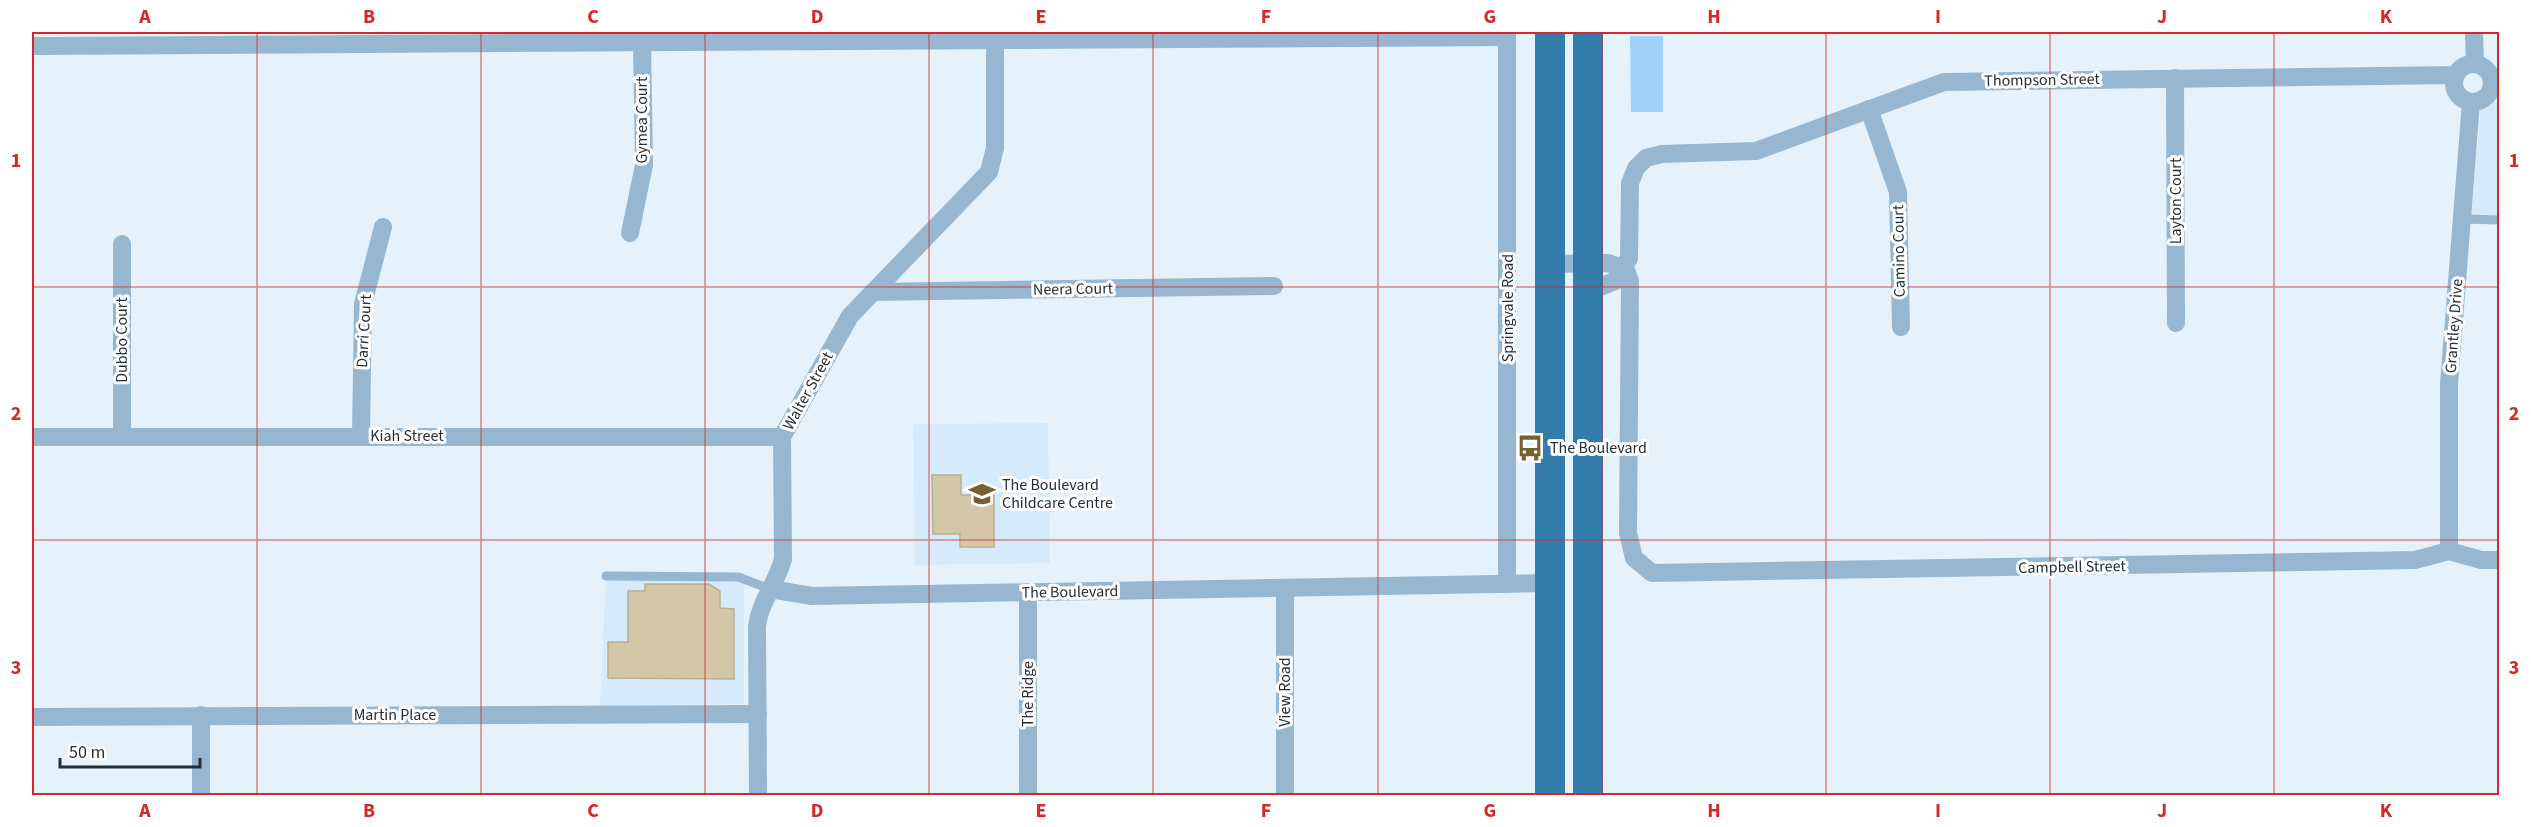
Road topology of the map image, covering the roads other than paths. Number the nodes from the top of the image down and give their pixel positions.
1 (1550, 32) edge
2 (1588, 32) edge
3 (2474, 32) edge
4 (1507, 34) edge
5 (1263, 35) edge
6 (749, 36) edge
7 (498, 37) edge
8 (642, 42) junction
9 (994, 42) junction
10 (32, 46) edge
11 (2475, 64) junction
12 (2456, 75) junction
13 (2175, 78) junction
14 (2496, 88) edge
15 (2471, 102) junction
16 (1869, 109) junction
17 (2462, 219) junction
18 (2499, 220) edge
19 (383, 227) dead end
20 (630, 233) dead end
21 (122, 244) dead end
22 (1550, 264) junction
23 (1622, 266) junction
24 (1587, 277) junction
25 (1274, 286) dead end
26 (873, 292) junction
27 (2176, 323) dead end
28 (1901, 327) dead end
29 (122, 436) junction
30 (361, 436) junction
31 (32, 437) edge
32 (782, 437) junction
33 (2449, 551) junction
34 (2499, 560) edge
35 (606, 576) dead end
36 (1550, 583) junction
37 (1507, 584) junction
38 (770, 589) junction
39 (1285, 589) junction
40 (1028, 593) junction
41 (758, 714) junction
42 (201, 715) junction
43 (32, 717) edge
44 (201, 795) edge
45 (758, 795) edge
46 (1029, 795) edge
47 (1285, 795) edge
48 (1550, 795) edge
49 (1588, 795) edge

1 - 22 highway
2 - 24 highway
3 - 11 street
4 - 5 street
4 - 37 street, Springvale Road
5 - 9 street
6 - 8 street
6 - 9 street
7 - 8 street
7 - 10 street
8 - 20 street, Gymea Court
9 - 26 street, Walter Street
11 - 12 street
11 - 14 street
12 - 13 street, Thompson Street
12 - 15 street
13 - 16 street, Thompson Street
13 - 27 street, Layton Court
14 - 15 street
15 - 17 street, Grantley Drive
16 - 23 street, Thompson Street
16 - 28 street, Camino Court
17 - 18 lane
17 - 33 street, Grantley Drive
19 - 30 street, Darri Court
21 - 29 street, Dubbo Court
22 - 24 street
22 - 36 highway
23 - 24 street
23 - 24 street
23 - 33 street, Campbell Street
24 - 49 highway
25 - 26 street, Neera Court
26 - 32 street, Walter Street
29 - 30 street, Kiah Street
29 - 31 street, Kiah Street
30 - 32 street, Kiah Street
32 - 38 street, Walter Street
33 - 34 street
35 - 38 lane
36 - 37 street, The Boulevard
36 - 48 highway
37 - 39 street, The Boulevard
38 - 40 street, The Boulevard
38 - 41 street, Walter Street
39 - 40 street, The Boulevard
39 - 47 street, View Road
40 - 46 street, The Ridge
41 - 42 street, Martin Place
41 - 45 street, Walter Street
42 - 43 street, Martin Place
42 - 44 street

